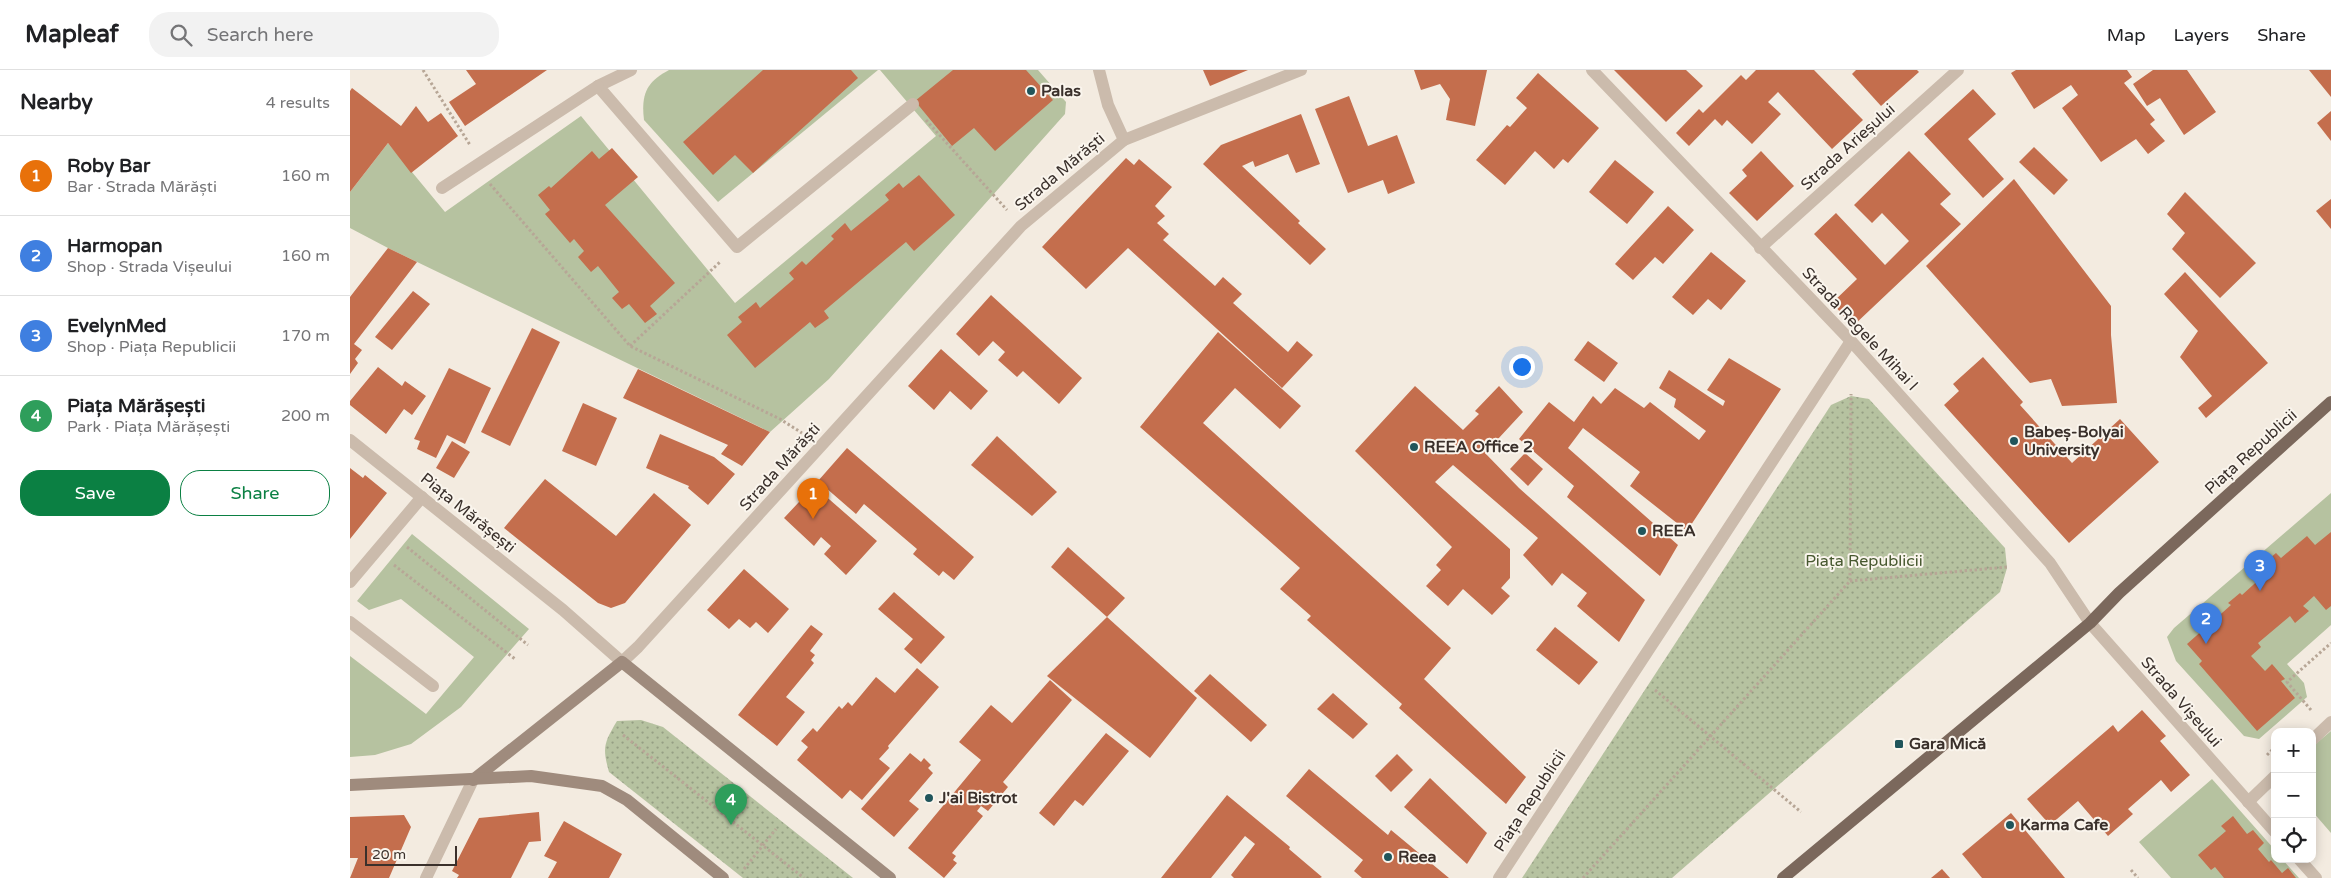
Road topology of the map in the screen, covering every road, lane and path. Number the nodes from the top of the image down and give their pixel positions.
1 (423, 70) edge
2 (631, 70) edge
3 (1099, 70) edge
4 (1301, 70) edge
5 (1592, 70) edge
6 (1958, 70) edge
7 (598, 86) junction
8 (913, 104) joint
9 (1124, 140) junction
10 (478, 164) junction
11 (442, 188) dead end
12 (1007, 210) dead end
13 (737, 246) junction
14 (1760, 248) junction
15 (1851, 341) junction
16 (630, 346) junction
17 (1851, 394) dead end
18 (2331, 402) edge
19 (802, 433) dead end
20 (350, 440) edge
21 (422, 497) junction
22 (390, 534) junction
23 (376, 551) junction
24 (2007, 566) dead end
25 (1850, 581) junction
26 (350, 582) edge
27 (350, 622) edge
28 (2090, 622) junction
29 (2331, 643) edge
30 (528, 645) dead end
31 (515, 659) dead end
32 (622, 662) junction
33 (433, 686) dead end
34 (1655, 690) dead end
35 (2312, 709) dead end
36 (2331, 722) edge
37 (623, 735) dead end
38 (1710, 736) junction
39 (2316, 736) edge
40 (473, 780) junction
41 (2271, 780) edge
42 (350, 785) edge
43 (2248, 802) junction
44 (1801, 812) dead end
45 (2271, 828) edge
46 (776, 829) dead end
47 (763, 845) junction
48 (2303, 863) edge
49 (2131, 870) dead end
50 (742, 871) dead end
51 (426, 878) edge
52 (723, 878) edge
53 (804, 878) edge
54 (890, 878) edge
55 (1500, 878) edge
56 (1583, 878) edge
57 (1783, 878) edge
58 (2138, 878) edge
59 (2316, 878) edge

1 - 10 path
2 - 7 street
3 - 9 street, Strada Mărăști
4 - 9 street
5 - 14 street, Strada Regele Mihai I
6 - 14 street, Strada Arieșului
7 - 10 street
7 - 13 street
8 - 12 path
8 - 13 street
9 - 32 street, Strada Mărăști
10 - 11 street
10 - 16 path
13 - 16 path
14 - 15 street, Strada Regele Mihai I
15 - 28 street, Strada Regele Mihai I
15 - 55 street, Piața Republicii
16 - 19 path
17 - 25 path
18 - 28 main road, Piața Republicii
20 - 21 street, Piața Mărășești
21 - 22 street
21 - 32 street, Piața Mărășești
22 - 23 street
22 - 30 path
23 - 26 street
23 - 31 path
24 - 25 path
25 - 38 path
27 - 33 street
28 - 43 street, Strada Vișeului
28 - 57 main road, Piața Republicii
29 - 35 path
32 - 40 main road, Strada Mărăști
32 - 54 main road, Piața Mărășești
34 - 38 path
36 - 39 street
37 - 47 path
38 - 44 path
38 - 56 path
40 - 42 main road
40 - 51 street, Strada Mărăști
40 - 52 main road
41 - 43 street
43 - 45 street, Strada Vișeului
46 - 47 path
47 - 50 path
47 - 53 path
48 - 59 street
49 - 58 path

